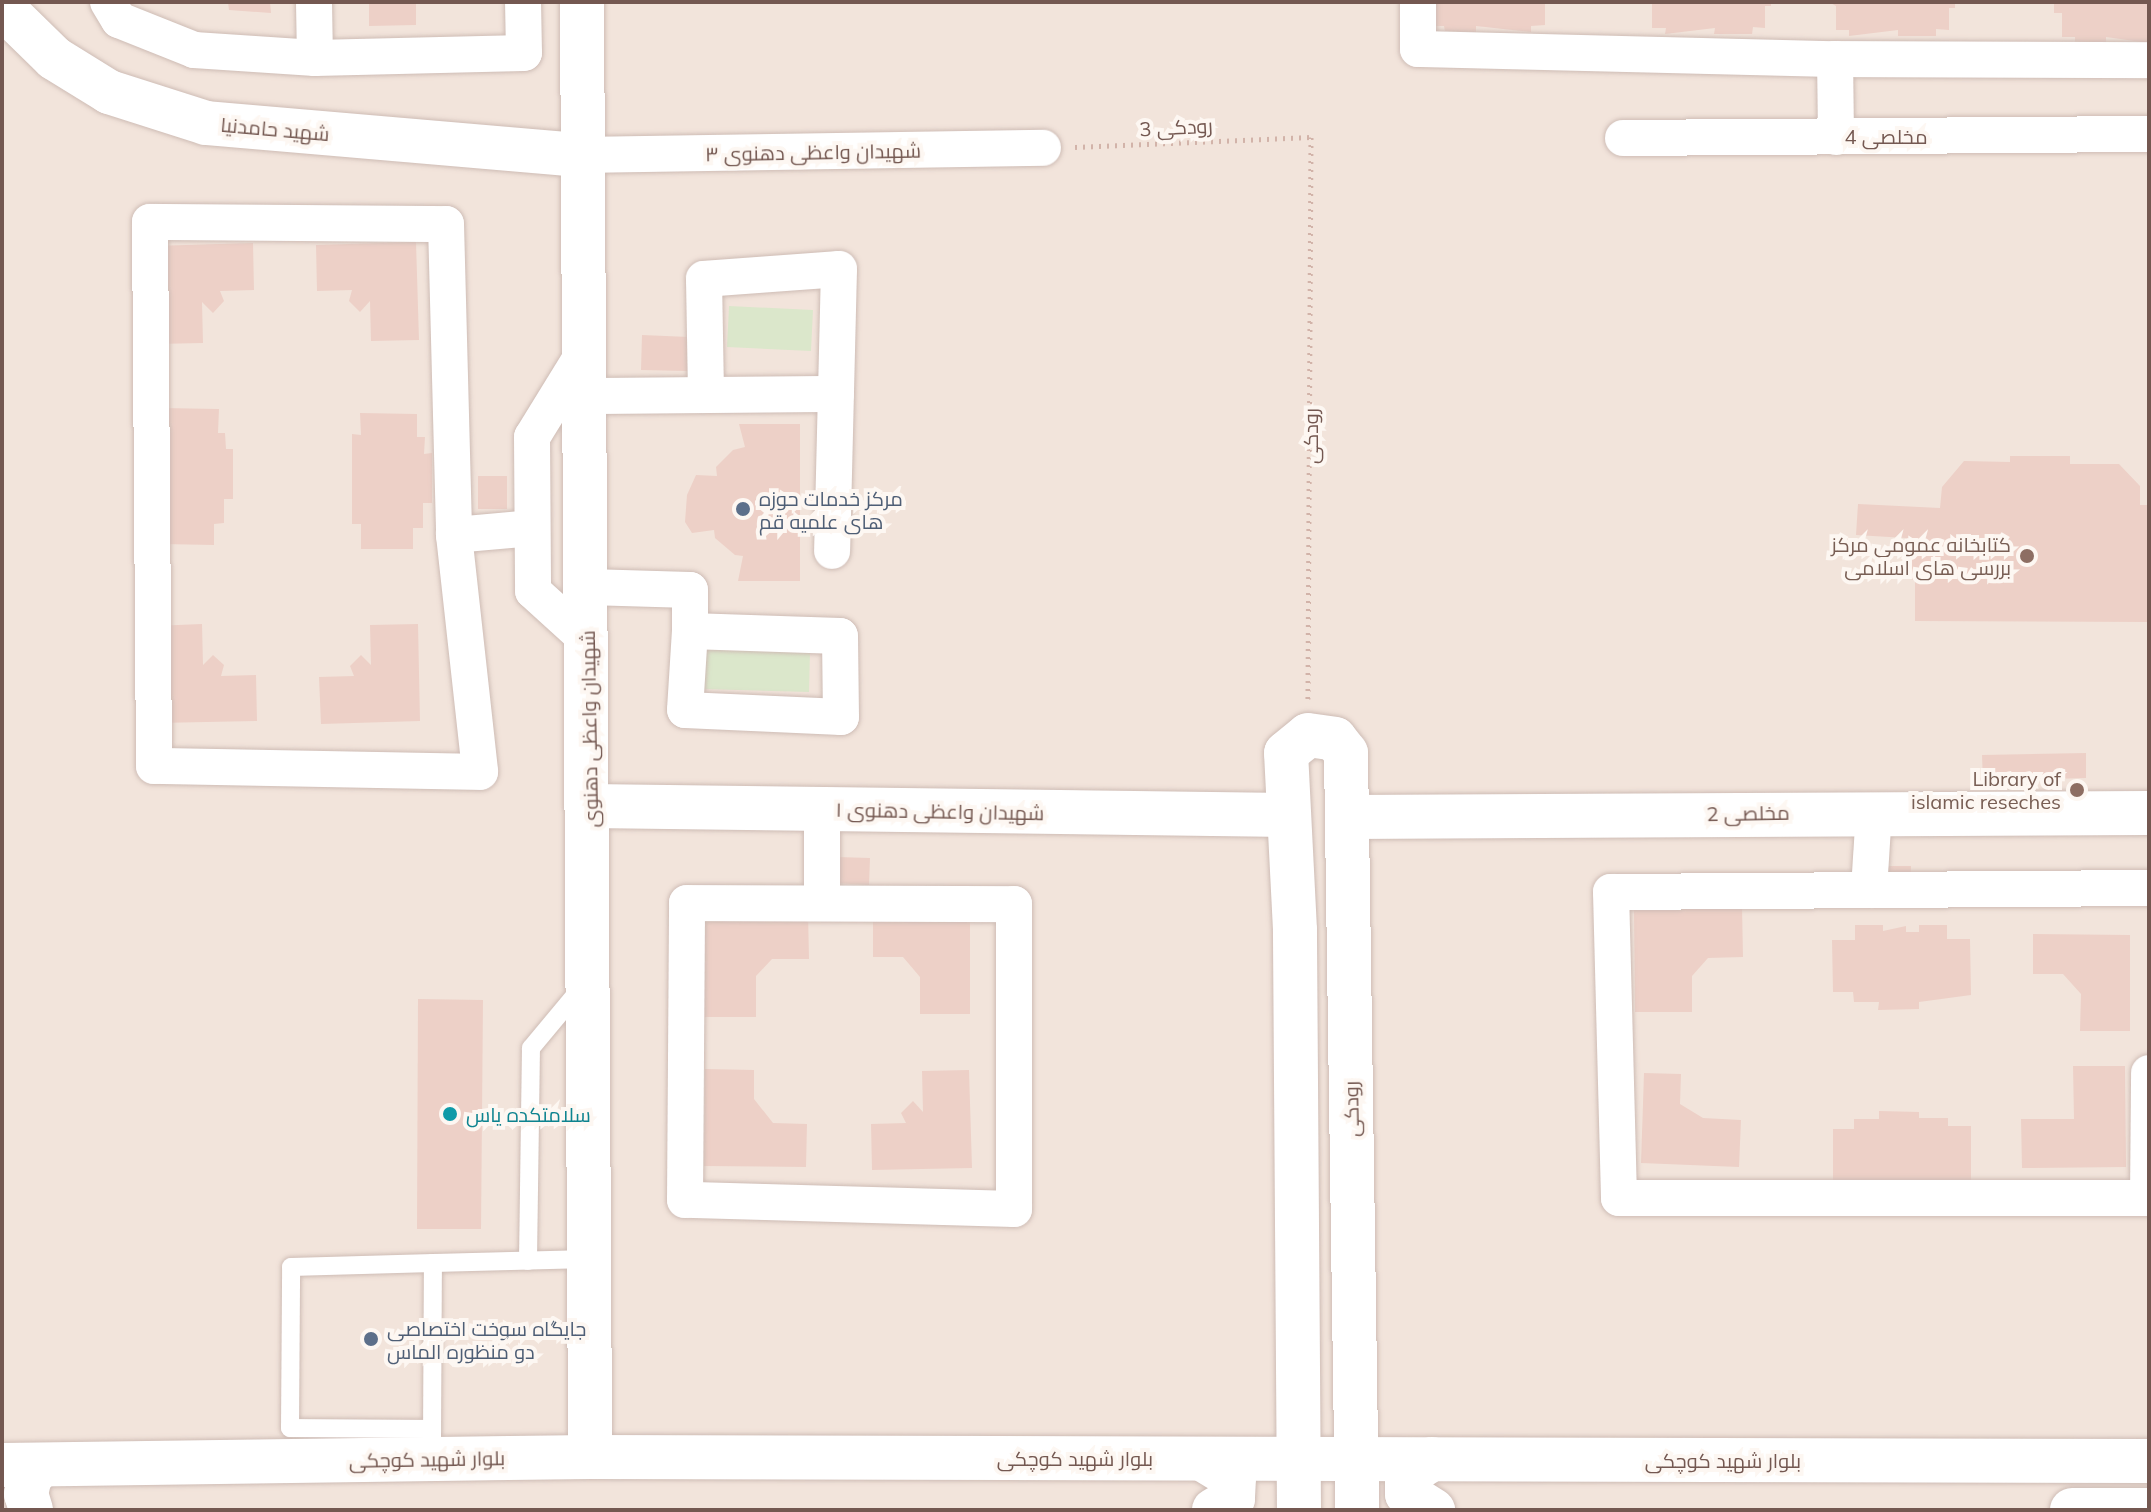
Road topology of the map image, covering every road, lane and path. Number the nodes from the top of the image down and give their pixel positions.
1 (314, 2) edge
2 (523, 2) edge
3 (582, 2) edge
4 (1418, 2) edge
5 (2, 7) edge
6 (115, 8) edge
7 (315, 58) junction
8 (1835, 59) junction
9 (2149, 60) edge
10 (2149, 134) edge
11 (1311, 137) joint
12 (1836, 137) junction
13 (1623, 138) dead end
14 (1043, 148) joint
15 (582, 155) junction
16 (585, 351) junction
17 (706, 393) junction
18 (836, 394) junction
19 (586, 396) junction
20 (532, 528) junction
21 (454, 535) junction
22 (832, 551) dead end
23 (588, 587) junction
24 (690, 631) junction
25 (588, 641) junction
26 (1308, 735) junction
27 (590, 806) junction
28 (822, 809) junction
29 (1874, 811) junction
30 (2149, 813) edge
31 (1289, 815) junction
32 (1347, 817) junction
33 (2149, 888) edge
34 (1869, 890) junction
35 (822, 903) junction
36 (1295, 930) junction
37 (1349, 932) junction
38 (590, 977) junction
39 (2149, 1073) edge
40 (589, 1259) junction
41 (528, 1261) junction
42 (433, 1263) junction
43 (432, 1444) junction
44 (590, 1457) junction
45 (1202, 1459) junction
46 (1432, 1459) junction
47 (1297, 1460) junction
48 (1355, 1460) junction
49 (2149, 1461) edge
50 (22, 1465) edge
51 (31, 1510) edge
52 (1214, 1510) edge
53 (1299, 1510) edge
54 (1357, 1510) edge
55 (1433, 1510) edge
56 (2072, 1510) edge
57 (2149, 1510) edge

1 - 7 street
2 - 7 street
3 - 15 street, شهیدان واعظی دهنوی
4 - 8 street
5 - 15 street, شهید حامدنیا
6 - 7 street
8 - 9 street
8 - 12 street
10 - 12 street, مخلصی 4
11 - 14 path, رودکی 3
11 - 26 path, رودکی
12 - 13 street, مخلصی 4
14 - 15 street, شهیدان واعظی دهنوی ۳
15 - 16 street, شهیدان واعظی دهنوی
16 - 19 street, شهیدان واعظی دهنوی
16 - 20 street
17 - 18 street
17 - 18 street
17 - 19 street
18 - 22 street
19 - 23 street, شهیدان واعظی دهنوی
20 - 21 street
20 - 25 street
21 - 21 street
23 - 24 street
23 - 25 street, شهیدان واعظی دهنوی
24 - 24 street
25 - 27 street, شهیدان واعظی دهنوی
26 - 31 street
26 - 32 street, رودکی
27 - 28 street, شهیدان واعظی دهنوی ۱
27 - 38 street, شهیدان واعظی دهنوی
28 - 31 street, شهیدان واعظی دهنوی ۱
28 - 35 street
29 - 30 street, مخلصی 2
29 - 32 street, مخلصی 2
29 - 34 street
31 - 36 street
32 - 37 street, رودکی
33 - 34 street
34 - 39 street
35 - 35 street
36 - 37 street
36 - 47 street
37 - 48 street, رودکی
38 - 40 street, شهیدان واعظی دهنوی
38 - 41 lane
40 - 41 lane
40 - 44 street, شهیدان واعظی دهنوی
41 - 42 lane
42 - 43 lane
42 - 43 lane
43 - 44 street, بلوار شهید کوچکی
43 - 50 street, بلوار شهید کوچکی
44 - 45 street, بلوار شهید کوچکی
45 - 47 street, بلوار شهید کوچکی
45 - 52 street
46 - 48 street, بلوار شهید کوچکی
46 - 49 street, بلوار شهید کوچکی
46 - 55 street
47 - 48 street, بلوار شهید کوچکی
47 - 53 street
48 - 54 street, رودکی
50 - 51 street
56 - 57 street

